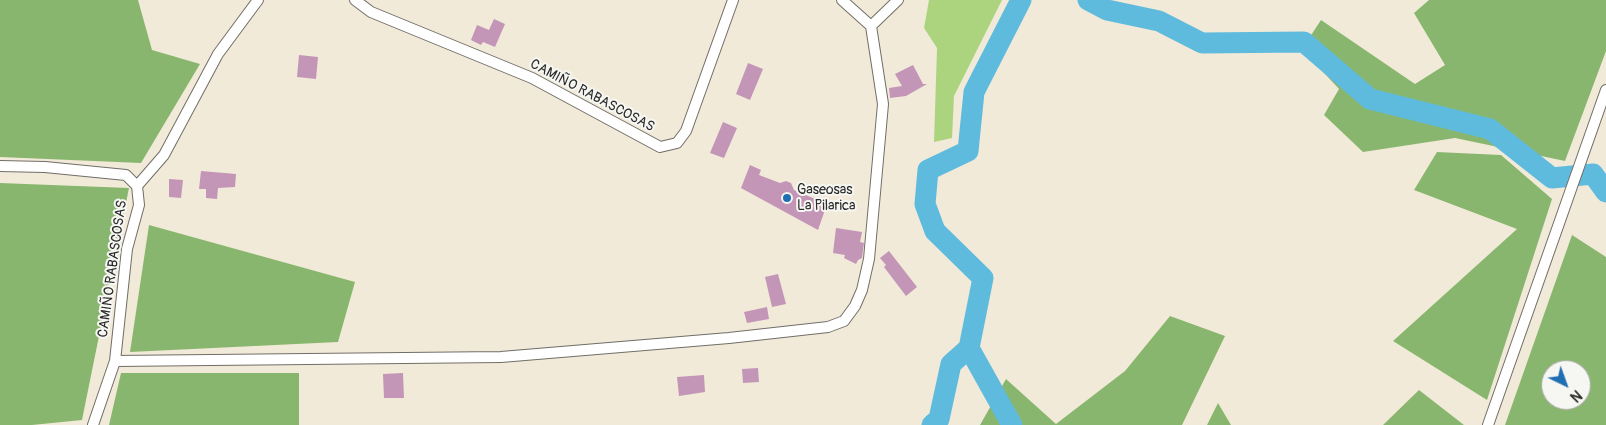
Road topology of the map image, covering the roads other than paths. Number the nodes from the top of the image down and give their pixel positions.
1 (258, 0) edge
2 (355, 0) edge
3 (732, 0) edge
4 (842, 0) edge
5 (898, 0) edge
6 (872, 26) junction
7 (1606, 90) edge
8 (0, 166) edge
9 (136, 186) junction
10 (115, 361) junction
11 (93, 425) edge
12 (1488, 425) edge

1 - 9 street, CAMIÑO RABASCOSAS
2 - 3 street, CAMIÑO RABASCOSAS
4 - 6 street
5 - 6 street
6 - 10 street
7 - 12 street
8 - 9 street
9 - 10 street, CAMIÑO RABASCOSAS
10 - 11 street, CAMIÑO RABASCOSAS

